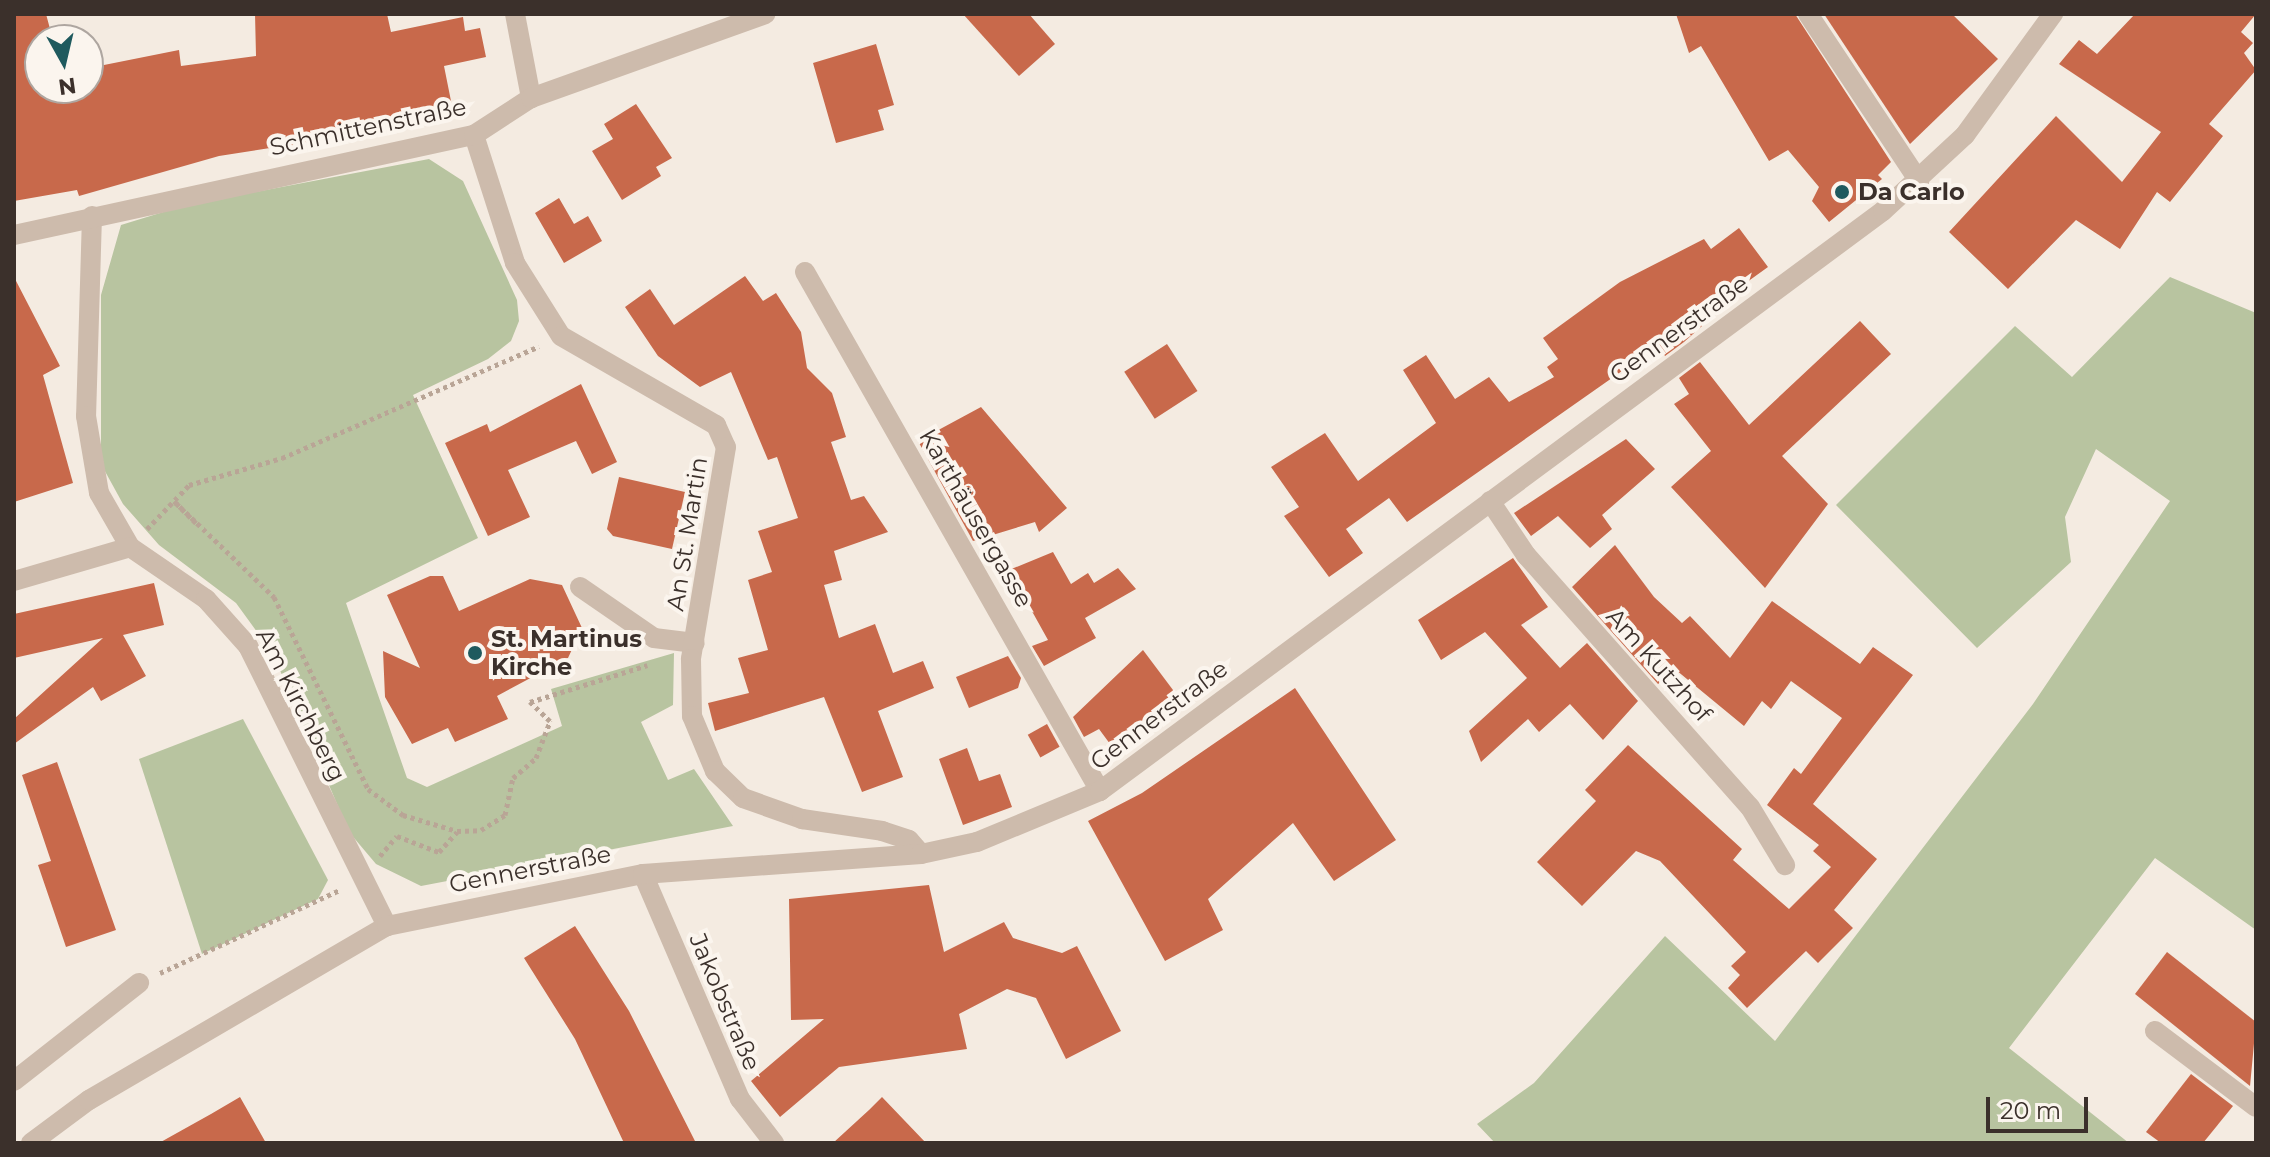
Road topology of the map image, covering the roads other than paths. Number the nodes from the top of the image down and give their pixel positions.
1 (515, 14) edge
2 (765, 14) edge
3 (1808, 14) edge
4 (2053, 14) edge
5 (531, 98) junction
6 (474, 135) junction
7 (1919, 181) junction
8 (92, 216) junction
9 (14, 235) edge
10 (805, 272) dead end
11 (1490, 501) junction
12 (130, 547) junction
13 (14, 581) edge
14 (580, 587) dead end
15 (693, 651) junction
16 (1100, 791) junction
17 (921, 854) junction
18 (1785, 865) dead end
19 (643, 874) junction
20 (387, 926) junction
21 (139, 983) road end
22 (2155, 1031) dead end
23 (14, 1081) edge
24 (2256, 1107) edge
25 (31, 1143) edge
26 (774, 1143) edge

1 - 5 street
2 - 5 street, Schmittenstraße
3 - 7 street
4 - 7 street, Gennerstraße
5 - 6 street, Schmittenstraße
6 - 8 street, Schmittenstraße
6 - 15 street, An St. Martin
7 - 11 street, Gennerstraße
8 - 9 street, Schmittenstraße
8 - 12 street, Am Kirchberg
10 - 16 street, Karthäusergasse
11 - 16 street, Gennerstraße
11 - 18 street, Am Kutzhof
12 - 13 street
12 - 20 street, Am Kirchberg
14 - 15 street
15 - 17 street, An St. Martin
16 - 17 street, Gennerstraße
17 - 19 street, Gennerstraße
19 - 20 street, Gennerstraße
19 - 26 street, Jakobstraße
20 - 25 street, Gennerstraße
21 - 23 street
22 - 24 street

